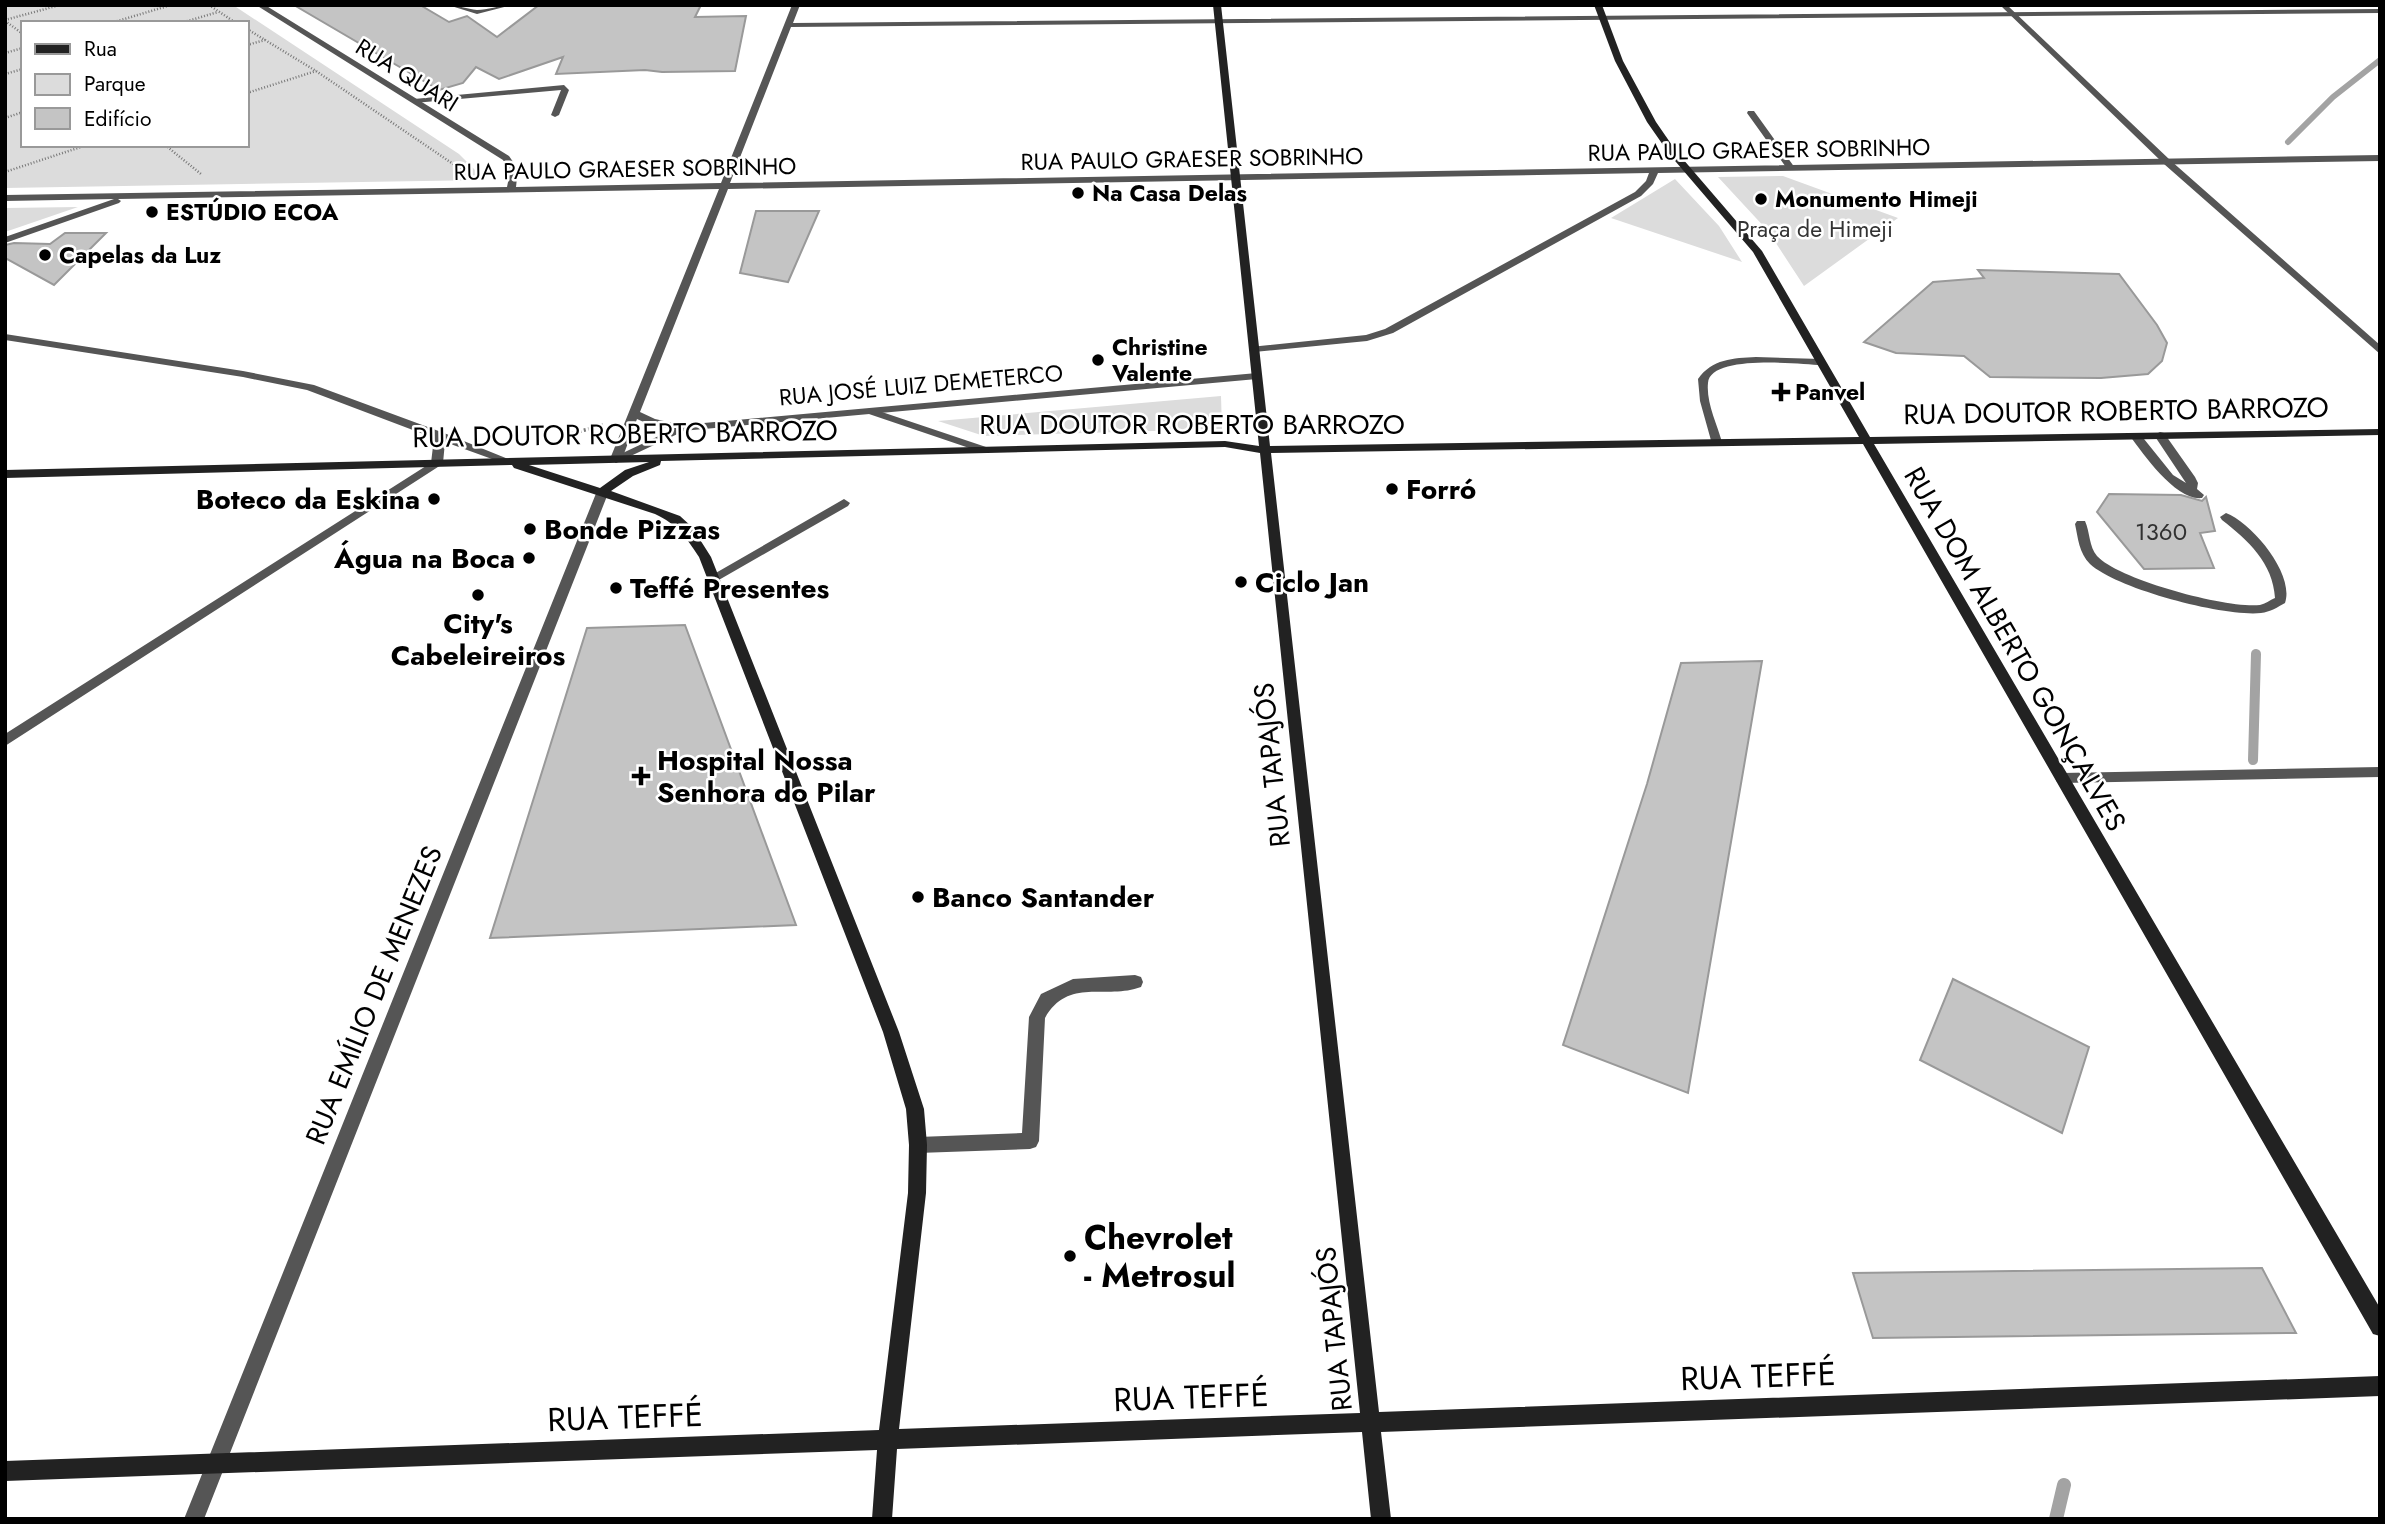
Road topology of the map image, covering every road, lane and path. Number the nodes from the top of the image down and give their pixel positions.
1 (60, 5) edge
2 (171, 5) edge
3 (209, 5) edge
4 (258, 5) edge
5 (451, 5) edge
6 (509, 5) edge
7 (796, 5) edge
8 (1217, 5) edge
9 (2003, 5) edge
10 (2380, 11) edge
11 (218, 12) junction
12 (1599, 12) edge
13 (2013, 14) junction
14 (5, 20) edge
15 (118, 21) edge
16 (188, 21) edge
17 (233, 21) edge
18 (1219, 21) junction
19 (788, 25) junction
20 (248, 30) edge
21 (21, 32) edge
22 (265, 40) junction
23 (248, 45) edge
24 (316, 71) junction
25 (248, 93) edge
26 (414, 101) junction
27 (1751, 113) dead end
28 (555, 115) dead end
29 (81, 147) edge
30 (168, 147) edge
31 (2380, 158) edge
32 (2167, 162) junction
33 (1791, 168) junction
34 (1689, 170) junction
35 (1654, 171) junction
36 (5, 172) edge
37 (456, 175) dead end
38 (207, 178) dead end
39 (1235, 178) junction
40 (724, 186) junction
41 (512, 190) junction
42 (128, 196) junction
43 (5, 198) edge
44 (5, 240) edge
45 (5, 337) edge
46 (1254, 349) junction
47 (2380, 351) edge
48 (1821, 362) junction
49 (1257, 376) junction
50 (870, 411) junction
51 (634, 413) junction
52 (682, 428) junction
53 (2380, 432) edge
54 (440, 435) junction
55 (2160, 435) junction
56 (2136, 436) junction
57 (558, 437) dead end
58 (1866, 440) junction
59 (1716, 442) junction
60 (985, 450) junction
61 (1265, 450) junction
62 (674, 458) junction
63 (616, 459) junction
64 (507, 461) junction
65 (437, 463) junction
66 (5, 474) edge
67 (603, 491) junction
68 (844, 503) dead end
69 (2226, 517) dead end
70 (2081, 524) dead end
71 (713, 578) junction
72 (5, 741) edge
73 (2380, 772) edge
74 (2062, 778) junction
75 (1135, 982) dead end
76 (918, 1145) junction
77 (2380, 1327) edge
78 (2380, 1386) edge
79 (1370, 1422) junction
80 (888, 1439) junction
81 (216, 1464) junction
82 (5, 1471) edge
83 (194, 1519) edge
84 (882, 1519) edge
85 (1381, 1519) edge

1 - 14 path
2 - 15 path
3 - 11 path
4 - 26 street, RUA QUARI
5 - 6 street
7 - 19 street
8 - 18 main road, RUA TAPAJÓS
9 - 13 street
10 - 13 street
11 - 16 path
11 - 17 path
12 - 13 street
12 - 18 street
12 - 34 main road, RUA DOM ALBERTO GONÇALVES
13 - 32 street
14 - 21 path
18 - 19 street
18 - 39 main road, RUA TAPAJÓS
19 - 40 street
20 - 22 path
22 - 23 path
22 - 24 path
24 - 25 path
24 - 37 path
26 - 28 street
26 - 41 street, RUA QUARI
27 - 33 street
29 - 36 path
30 - 38 path
31 - 32 street, RUA PAULO GRAESER SOBRINHO
32 - 33 street, RUA PAULO GRAESER SOBRINHO
32 - 47 street
33 - 34 street, RUA PAULO GRAESER SOBRINHO
34 - 35 street, RUA PAULO GRAESER SOBRINHO
34 - 48 main road, RUA DOM ALBERTO GONÇALVES
35 - 39 street, RUA PAULO GRAESER SOBRINHO
35 - 46 street
39 - 40 street, RUA PAULO GRAESER SOBRINHO
39 - 46 main road, RUA TAPAJÓS
40 - 41 street, RUA PAULO GRAESER SOBRINHO
40 - 51 street
41 - 42 street, RUA PAULO GRAESER SOBRINHO
42 - 43 street, RUA PAULO GRAESER SOBRINHO
42 - 44 street
45 - 54 street
46 - 49 main road, RUA TAPAJÓS
48 - 58 main road, RUA DOM ALBERTO GONÇALVES
48 - 59 street
49 - 50 street, RUA JOSÉ LUIZ DEMETERCO
49 - 61 main road, RUA TAPAJÓS
50 - 52 street, RUA JOSÉ LUIZ DEMETERCO
50 - 60 street
51 - 52 street, RUA JOSÉ LUIZ DEMETERCO
51 - 57 path
51 - 63 street
52 - 63 street
53 - 55 main road, RUA DOUTOR ROBERTO BARROZO
54 - 64 street
54 - 65 street
55 - 56 main road, RUA DOUTOR ROBERTO BARROZO
55 - 56 street
56 - 58 main road, RUA DOUTOR ROBERTO BARROZO
58 - 59 main road, RUA DOUTOR ROBERTO BARROZO
58 - 74 main road, RUA DOM ALBERTO GONÇALVES
59 - 61 main road, RUA DOUTOR ROBERTO BARROZO
60 - 61 main road, RUA DOUTOR ROBERTO BARROZO
60 - 62 main road, RUA DOUTOR ROBERTO BARROZO
61 - 79 main road, RUA TAPAJÓS
62 - 63 main road, RUA DOUTOR ROBERTO BARROZO
62 - 67 main road
63 - 64 main road, RUA DOUTOR ROBERTO BARROZO
64 - 65 main road, RUA DOUTOR ROBERTO BARROZO
64 - 67 main road
65 - 66 main road, RUA DOUTOR ROBERTO BARROZO
65 - 72 street
67 - 71 main road
67 - 81 street, RUA EMÍLIO DE MENEZES
68 - 71 street
69 - 70 street
71 - 76 main road
73 - 74 street
74 - 77 main road, RUA DOM ALBERTO GONÇALVES
75 - 76 street
76 - 80 main road
78 - 79 main road, RUA TEFFÉ
79 - 80 main road, RUA TEFFÉ
79 - 85 main road, RUA TAPAJÓS
80 - 81 main road, RUA TEFFÉ
80 - 84 main road
81 - 82 main road, RUA TEFFÉ
81 - 83 street, RUA EMÍLIO DE MENEZES

